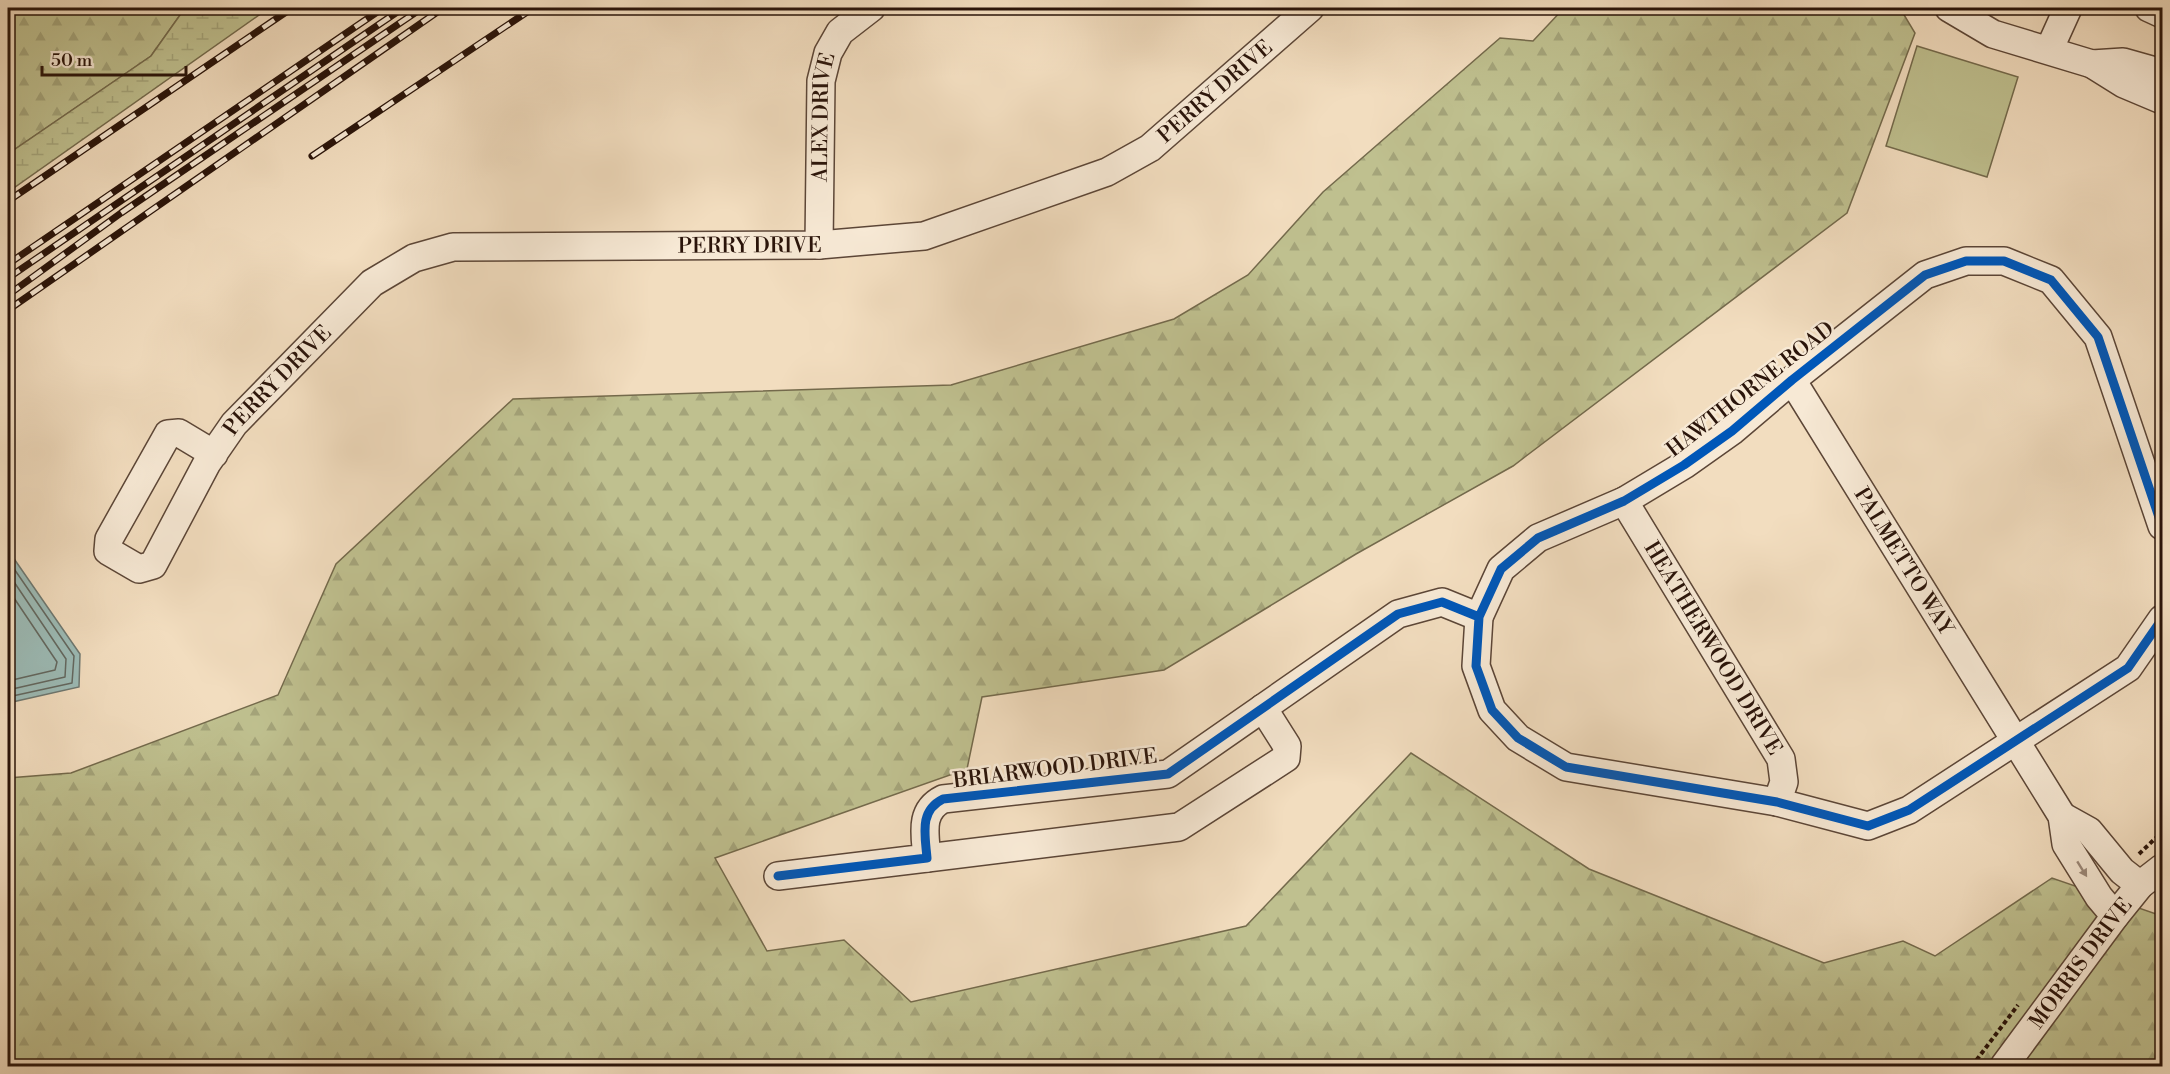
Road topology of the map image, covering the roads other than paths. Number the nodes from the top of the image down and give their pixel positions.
1 (871, 8) edge
2 (1310, 8) edge
3 (1949, 8) edge
4 (2068, 8) edge
5 (2149, 8) edge
6 (2163, 14) edge
7 (2049, 50) junction
8 (2091, 64) junction
9 (2163, 73) edge
10 (2163, 100) edge
11 (819, 245) junction
12 (1792, 380) junction
13 (210, 458) junction
14 (1623, 501) junction
15 (2163, 526) edge
16 (1479, 616) junction
17 (2163, 620) edge
18 (1263, 708) junction
19 (2017, 742) junction
20 (1777, 801) junction
21 (2062, 816) junction
22 (927, 858) junction
23 (2163, 867) edge
24 (778, 876) dead end
25 (2140, 885) junction
26 (2115, 916) junction
27 (2004, 1066) edge

1 - 11 street, ALEX DRIVE
2 - 11 street, PERRY DRIVE
3 - 7 street
4 - 7 street
5 - 6 street
7 - 8 street
8 - 9 street
8 - 10 street
11 - 13 street, PERRY DRIVE
12 - 14 street, HAWTHORNE ROAD
12 - 15 street, HAWTHORNE ROAD
12 - 19 street, PALMETTO WAY
13 - 13 street, PERRY DRIVE
14 - 16 street, HAWTHORNE ROAD
14 - 20 street, HEATHERWOOD DRIVE
16 - 18 street, BRIARWOOD DRIVE
16 - 20 street, HAWTHORNE ROAD
17 - 19 street, HAWTHORNE ROAD
18 - 22 street, BRIARWOOD DRIVE
18 - 22 street
19 - 20 street, HAWTHORNE ROAD
19 - 21 street
21 - 25 street
21 -> 26 street
22 - 24 street
23 - 25 street, MORRIS DRIVE
25 - 26 street, MORRIS DRIVE
26 - 27 street, MORRIS DRIVE

